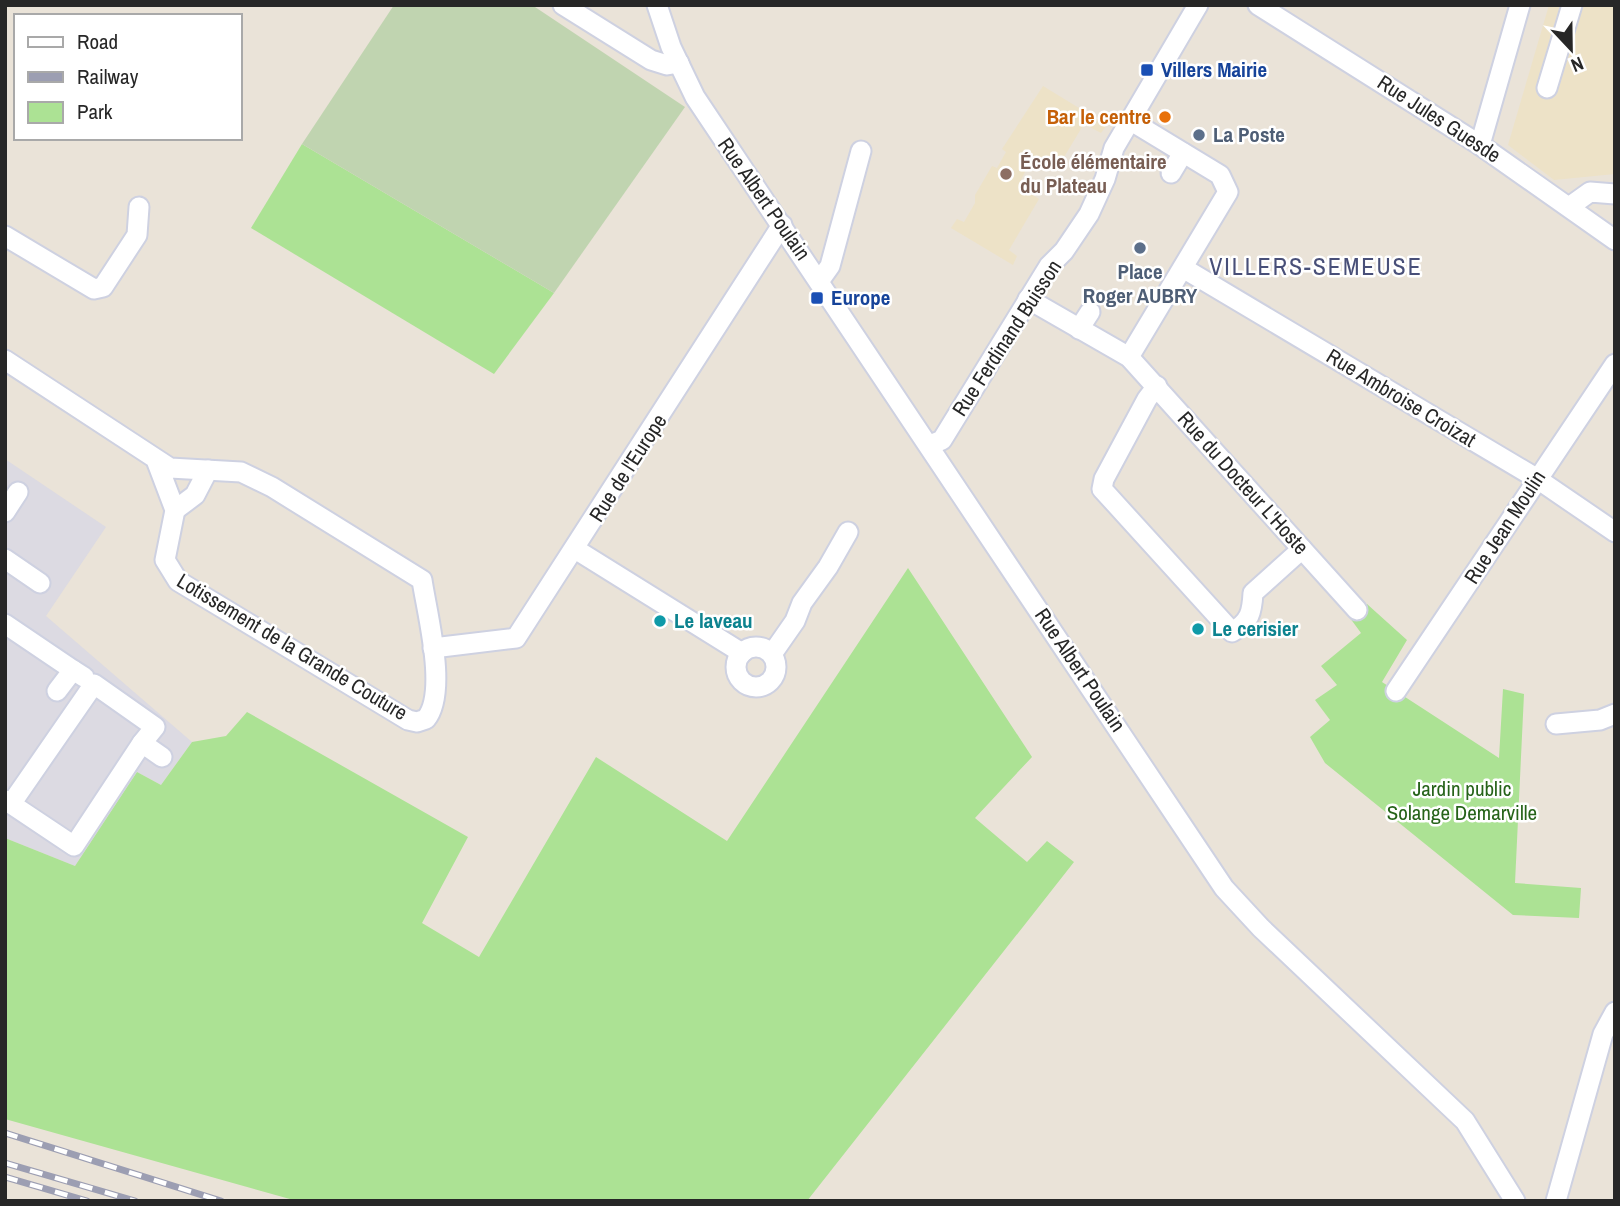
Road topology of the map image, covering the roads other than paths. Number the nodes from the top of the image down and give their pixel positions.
1 (563, 5) edge
2 (657, 5) edge
3 (1199, 5) edge
4 (1258, 5) edge
5 (1520, 5) edge
6 (1572, 5) edge
7 (678, 63) junction
8 (1547, 88) dead end
9 (1131, 121) junction
10 (1480, 145) junction
11 (861, 151) dead end
12 (1183, 153) junction
13 (1171, 173) dead end
14 (1615, 194) edge
15 (139, 206) dead end
16 (1569, 207) junction
17 (782, 225) junction
18 (5, 236) edge
19 (1615, 240) edge
20 (1183, 268) junction
21 (820, 279) junction
22 (1028, 299) junction
23 (1090, 312) dead end
24 (1079, 329) junction
25 (1129, 357) junction
26 (5, 360) edge
27 (1615, 364) edge
28 (1157, 386) junction
29 (930, 445) junction
30 (156, 460) junction
31 (208, 470) junction
32 (1536, 478) junction
33 (18, 492) dead end
34 (175, 510) junction
35 (5, 512) edge
36 (848, 532) dead end
37 (1615, 532) edge
38 (575, 548) junction
39 (1302, 549) junction
40 (5, 559) edge
41 (40, 583) dead end
42 (1357, 610) dead end
43 (5, 624) edge
44 (433, 648) junction
45 (742, 653) junction
46 (772, 654) junction
47 (73, 670) junction
48 (94, 684) junction
49 (57, 691) dead end
50 (1396, 691) dead end
51 (1615, 714) edge
52 (1556, 724) dead end
53 (142, 743) junction
54 (162, 757) dead end
55 (8, 802) edge
56 (1615, 1012) edge
57 (1515, 1201) edge
58 (1556, 1201) edge

1 - 7 street
2 - 7 street, Rue Albert Poulain
3 - 9 street, Rue Ferdinand Buisson
4 - 10 street, Rue Jules Guesde
5 - 10 street
6 - 8 street
7 - 17 street, Rue Albert Poulain
9 - 12 street
9 - 22 street, Rue Ferdinand Buisson
10 - 16 street, Rue Jules Guesde
11 - 21 street
12 - 13 street
12 - 20 street
14 - 16 street
15 - 18 street
16 - 19 street, Rue Jules Guesde
17 - 21 street, Rue Albert Poulain
17 - 38 street, Rue de l'Europe
20 - 25 street
20 - 32 street, Rue Ambroise Croizat
21 - 29 street, Rue Albert Poulain
22 - 24 street
22 - 29 street, Rue Ferdinand Buisson
23 - 24 street
24 - 25 street
25 - 28 street, Rue du Docteur L'Hoste
26 - 30 street, Lotissement de la Grande Couture
27 - 32 street, Rue Jean Moulin
28 - 39 street, Rue du Docteur L'Hoste
28 - 39 street
29 - 57 street, Rue Albert Poulain
30 - 31 street, Lotissement de la Grande Couture
30 - 34 street
31 - 34 street
31 - 44 street, Lotissement de la Grande Couture
32 - 37 street, Rue Ambroise Croizat
32 - 50 street, Rue Jean Moulin
33 - 35 street
34 - 44 street, Lotissement de la Grande Couture
36 - 46 street
38 - 44 street, Rue de l'Europe
38 - 45 street
39 - 42 street, Rue du Docteur L'Hoste
40 - 41 street
43 - 47 street
45 - 46 street
45 - 46 street
47 - 48 street
47 - 49 street
48 - 53 street
48 - 55 street
51 - 52 street
53 - 54 street
53 - 55 street
56 - 58 street

